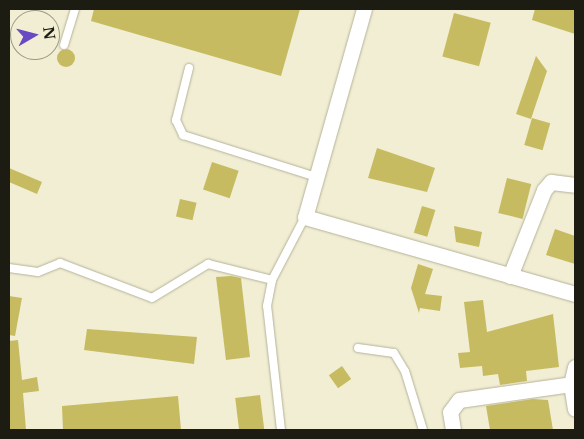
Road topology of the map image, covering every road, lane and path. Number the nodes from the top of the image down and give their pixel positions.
1 (74, 9) edge
2 (364, 9) edge
3 (64, 45) dead end
4 (189, 68) dead end
5 (316, 177) junction
6 (575, 185) edge
7 (305, 217) junction
8 (9, 268) edge
9 (510, 276) junction
10 (272, 280) junction
11 (575, 294) edge
12 (358, 348) dead end
13 (575, 367) edge
14 (571, 384) junction
15 (575, 409) edge
16 (281, 430) edge
17 (423, 430) edge
18 (453, 430) edge

1 - 3 lane
2 - 5 street
4 - 5 lane
5 - 7 street
6 - 9 street
7 - 9 street
7 - 10 lane
8 - 10 lane
9 - 11 street
10 - 16 lane
12 - 17 lane
13 - 14 street
14 - 15 street
14 - 18 street

